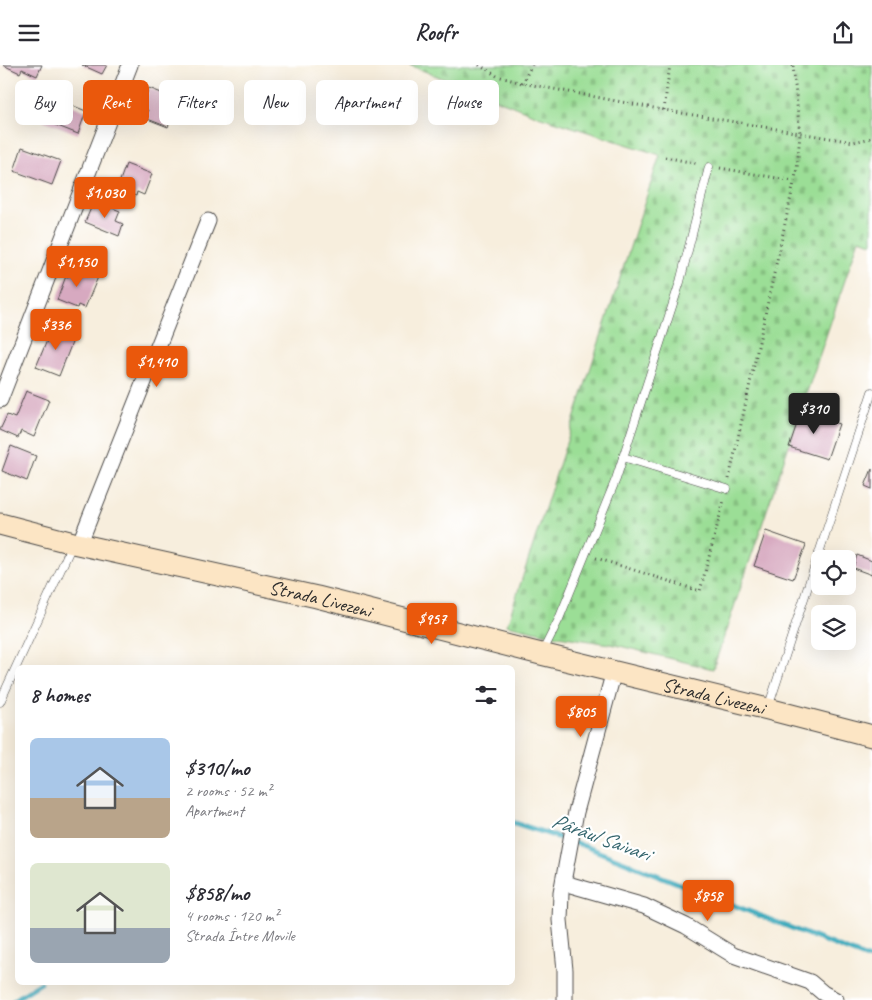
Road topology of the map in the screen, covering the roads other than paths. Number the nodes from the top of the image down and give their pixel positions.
1 (130, 65) edge
2 (709, 167) road end
3 (208, 221) dead end
4 (872, 392) edge
5 (0, 399) edge
6 (623, 457) junction
7 (727, 489) road end
8 (0, 524) edge
9 (76, 544) junction
10 (541, 654) junction
11 (18, 665) edge
12 (15, 671) edge
13 (614, 671) junction
14 (0, 702) edge
15 (768, 709) junction
16 (872, 737) edge
17 (564, 883) junction
18 (827, 998) edge
19 (565, 1000) edge

1 - 5 street
2 - 6 lane
3 - 9 street
4 - 15 lane
6 - 7 lane
6 - 10 lane
8 - 9 main road, Strada Livezeni
9 - 10 main road, Strada Livezeni
9 - 11 lane
10 - 13 main road, Strada Livezeni
12 - 14 lane
13 - 15 main road, Strada Livezeni
13 - 17 street
15 - 16 main road, Strada Livezeni
17 - 18 street
17 - 19 street

